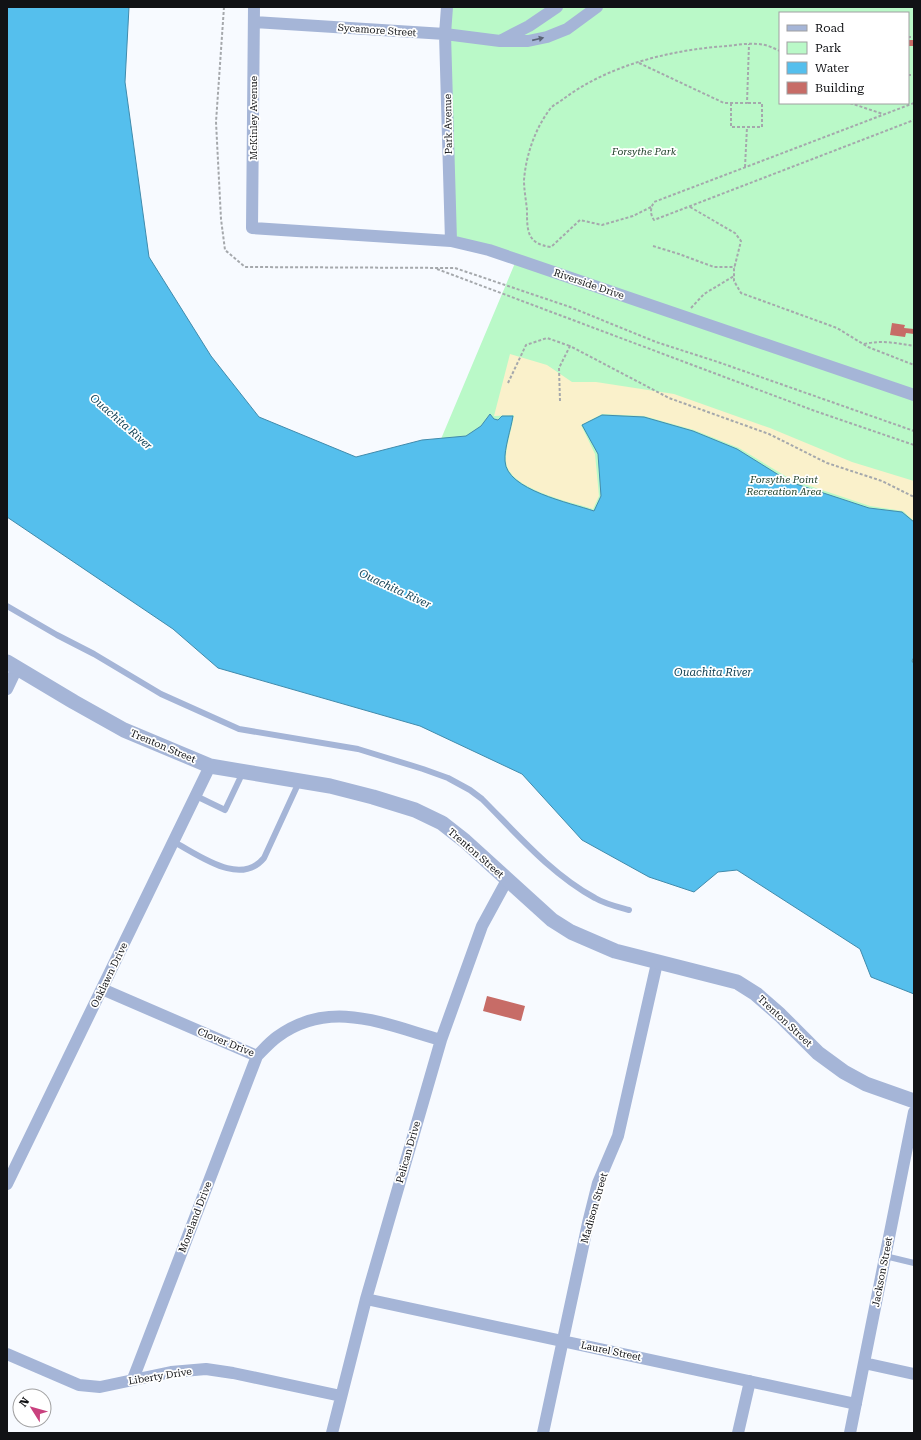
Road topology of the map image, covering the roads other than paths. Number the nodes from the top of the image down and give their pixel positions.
1 (254, 7) edge
2 (447, 7) edge
3 (557, 7) edge
4 (597, 7) edge
5 (254, 22) junction
6 (445, 34) junction
7 (500, 41) junction
8 (252, 228) joint
9 (451, 241) junction
10 (914, 395) edge
11 (7, 606) edge
12 (12, 665) edge
13 (7, 689) edge
14 (210, 766) junction
15 (243, 771) junction
16 (300, 781) junction
17 (196, 796) junction
18 (174, 842) junction
19 (507, 880) junction
20 (630, 910) dead end
21 (657, 963) junction
22 (102, 989) junction
23 (441, 1040) junction
24 (257, 1056) junction
25 (914, 1101) edge
26 (914, 1112) edge
27 (7, 1184) edge
28 (885, 1256) junction
29 (914, 1263) edge
30 (366, 1299) junction
31 (563, 1341) junction
32 (7, 1354) edge
33 (864, 1363) junction
34 (914, 1374) edge
35 (133, 1379) junction
36 (750, 1381) junction
37 (341, 1396) junction
38 (856, 1404) junction
39 (332, 1433) edge
40 (543, 1433) edge
41 (738, 1433) edge
42 (850, 1433) edge

1 - 5 street, McKinley Avenue
2 - 6 street, Park Avenue
3 - 7 street
7 -> 4 street, Sycamore Street
5 - 6 street, Sycamore Street
5 - 8 street, McKinley Avenue
6 - 7 street, Sycamore Street
6 - 9 street, Park Avenue
8 - 9 street, Riverside Drive
9 - 10 street, Riverside Drive
11 - 20 lane
12 - 13 street
12 - 14 street, Trenton Street
14 - 15 street, Trenton Street
14 - 17 street, Oaklawn Drive
15 - 16 street, Trenton Street
15 - 17 lane
16 - 18 lane
16 - 19 street, Trenton Street
17 - 18 street, Oaklawn Drive
18 - 22 street, Oaklawn Drive
19 - 21 street, Trenton Street
19 - 23 street, Pelican Drive
21 - 25 street, Trenton Street
21 - 31 street, Madison Street
22 - 24 street, Clover Drive
22 - 27 street, Oaklawn Drive
23 - 24 street, Clover Drive
23 - 30 street, Pelican Drive
24 - 35 street, Moreland Drive
26 - 28 street, Jackson Street
28 - 29 lane
28 - 33 street, Jackson Street
30 - 31 street, Laurel Street
30 - 37 street, Pelican Drive
31 - 36 street, Laurel Street
31 - 40 street, Madison Street
32 - 35 street, Liberty Drive
33 - 34 street
33 - 38 street, Jackson Street
35 - 37 street, Liberty Drive
36 - 38 street, Laurel Street
36 - 41 street
37 - 39 street, Pelican Drive
38 - 42 street, Jackson Street

